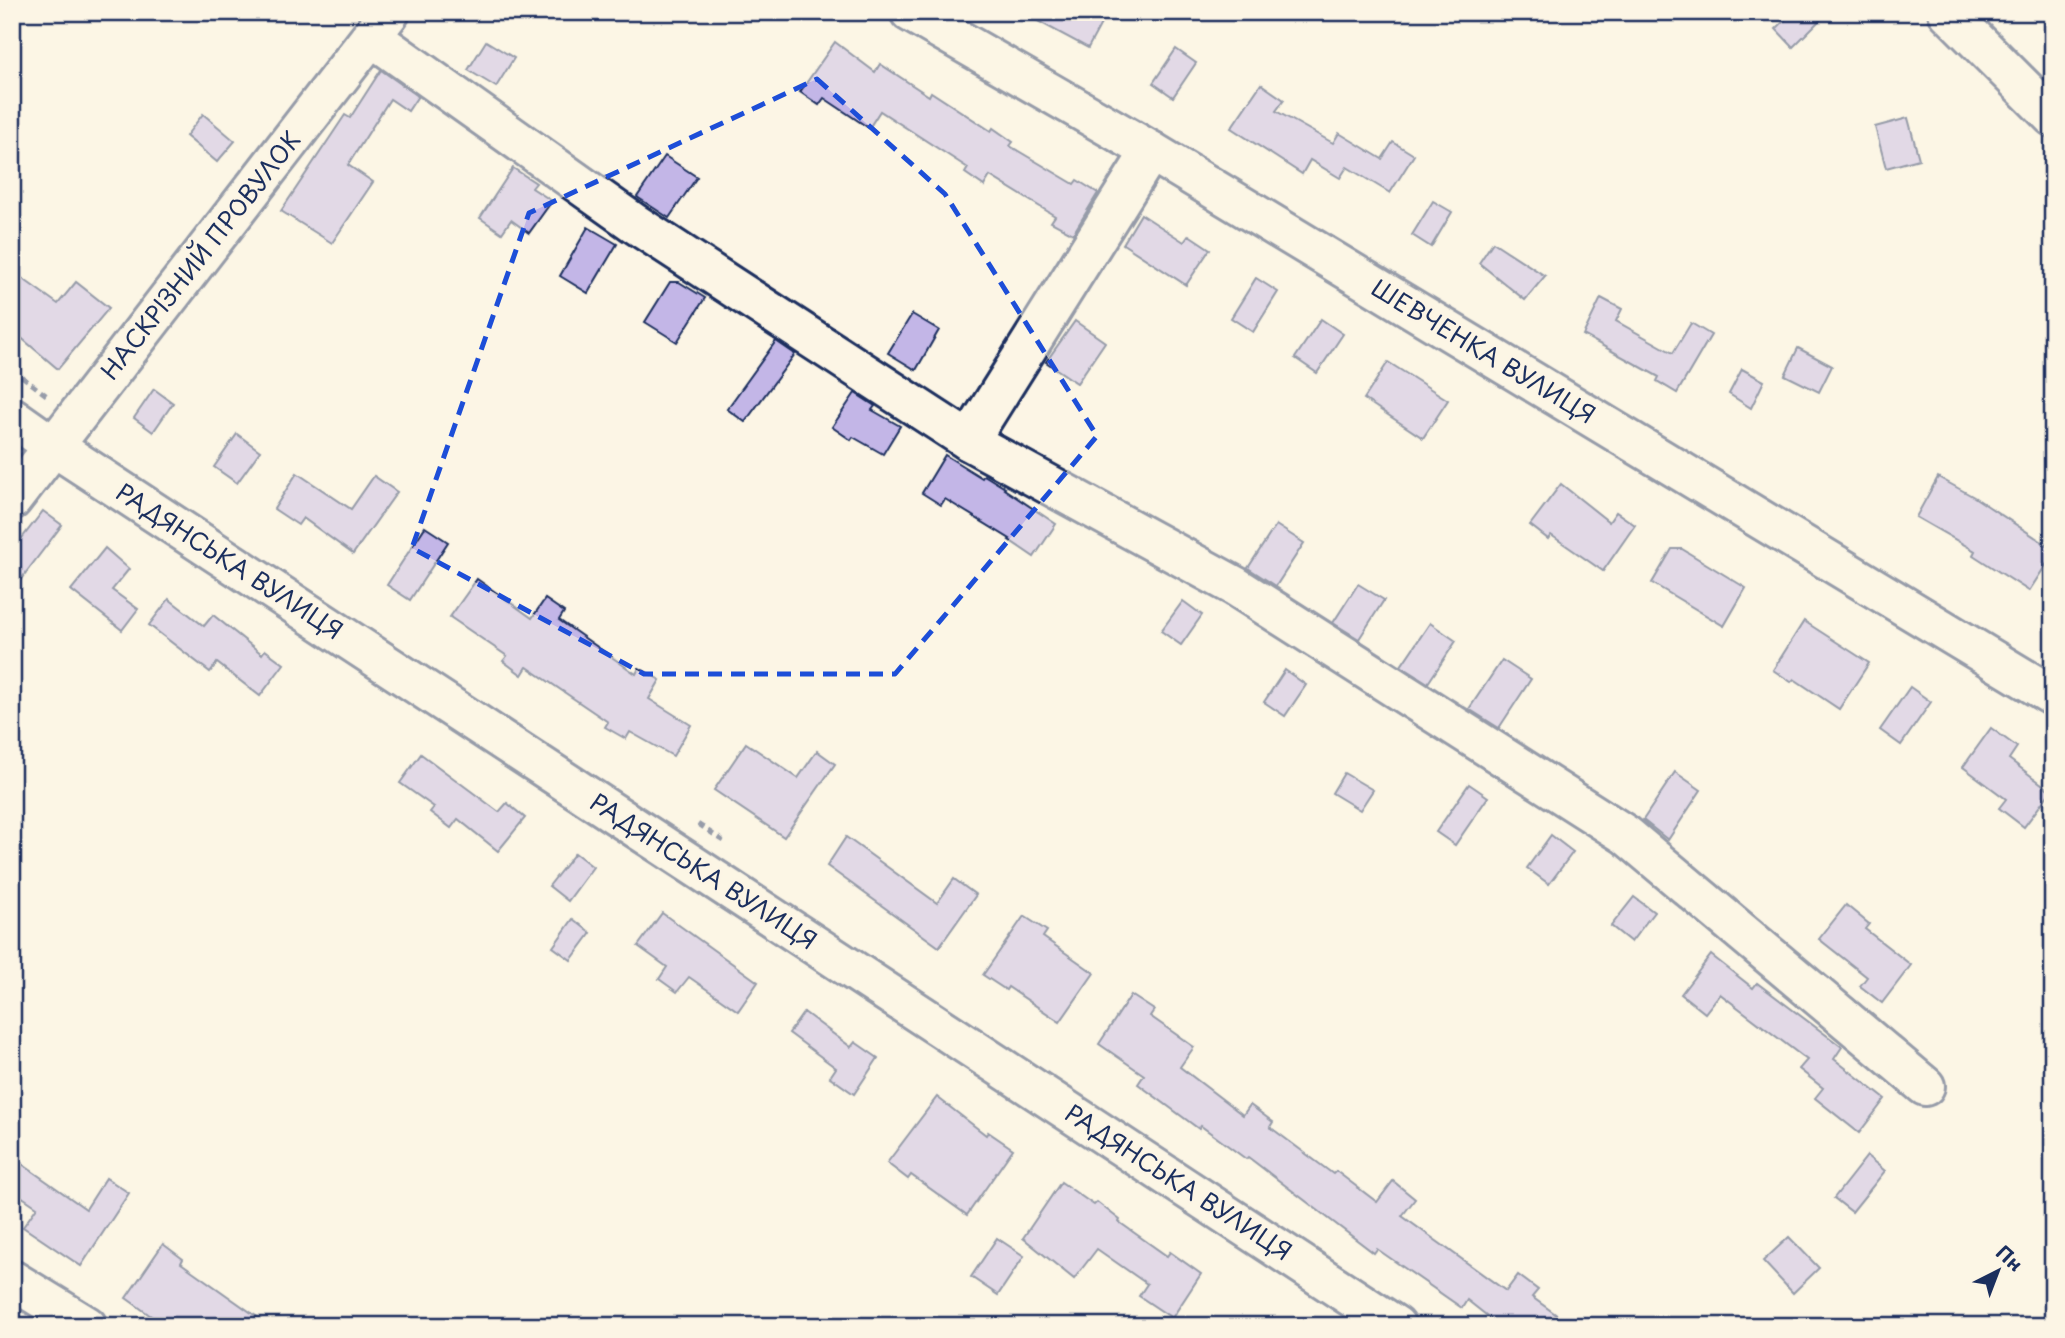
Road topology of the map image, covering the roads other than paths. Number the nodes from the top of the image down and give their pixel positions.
1 (910, 12) edge
2 (1948, 12) edge
3 (381, 25) edge
4 (2053, 117) edge
5 (1151, 151) junction
6 (12, 417) edge
7 (64, 432) junction
8 (969, 440) junction
9 (12, 500) edge
10 (2053, 696) edge
11 (1925, 1086) dead end
12 (12, 1280) edge
13 (87, 1326) edge
14 (1396, 1326) edge

1 - 5 street, ШЕВЧЕНКА ВУЛИЦЯ
2 - 4 street
3 - 7 street, НАСКРІЗНИЙ ПРОВУЛОК
3 - 8 street
5 - 8 street
5 - 10 street, ШЕВЧЕНКА ВУЛИЦЯ
6 - 7 street, РАДЯНСЬКА ВУЛИЦЯ
7 - 9 street, НАСКРІЗНИЙ ПРОВУЛОК
7 - 14 street, РАДЯНСЬКА ВУЛИЦЯ
8 - 11 street
12 - 13 street

